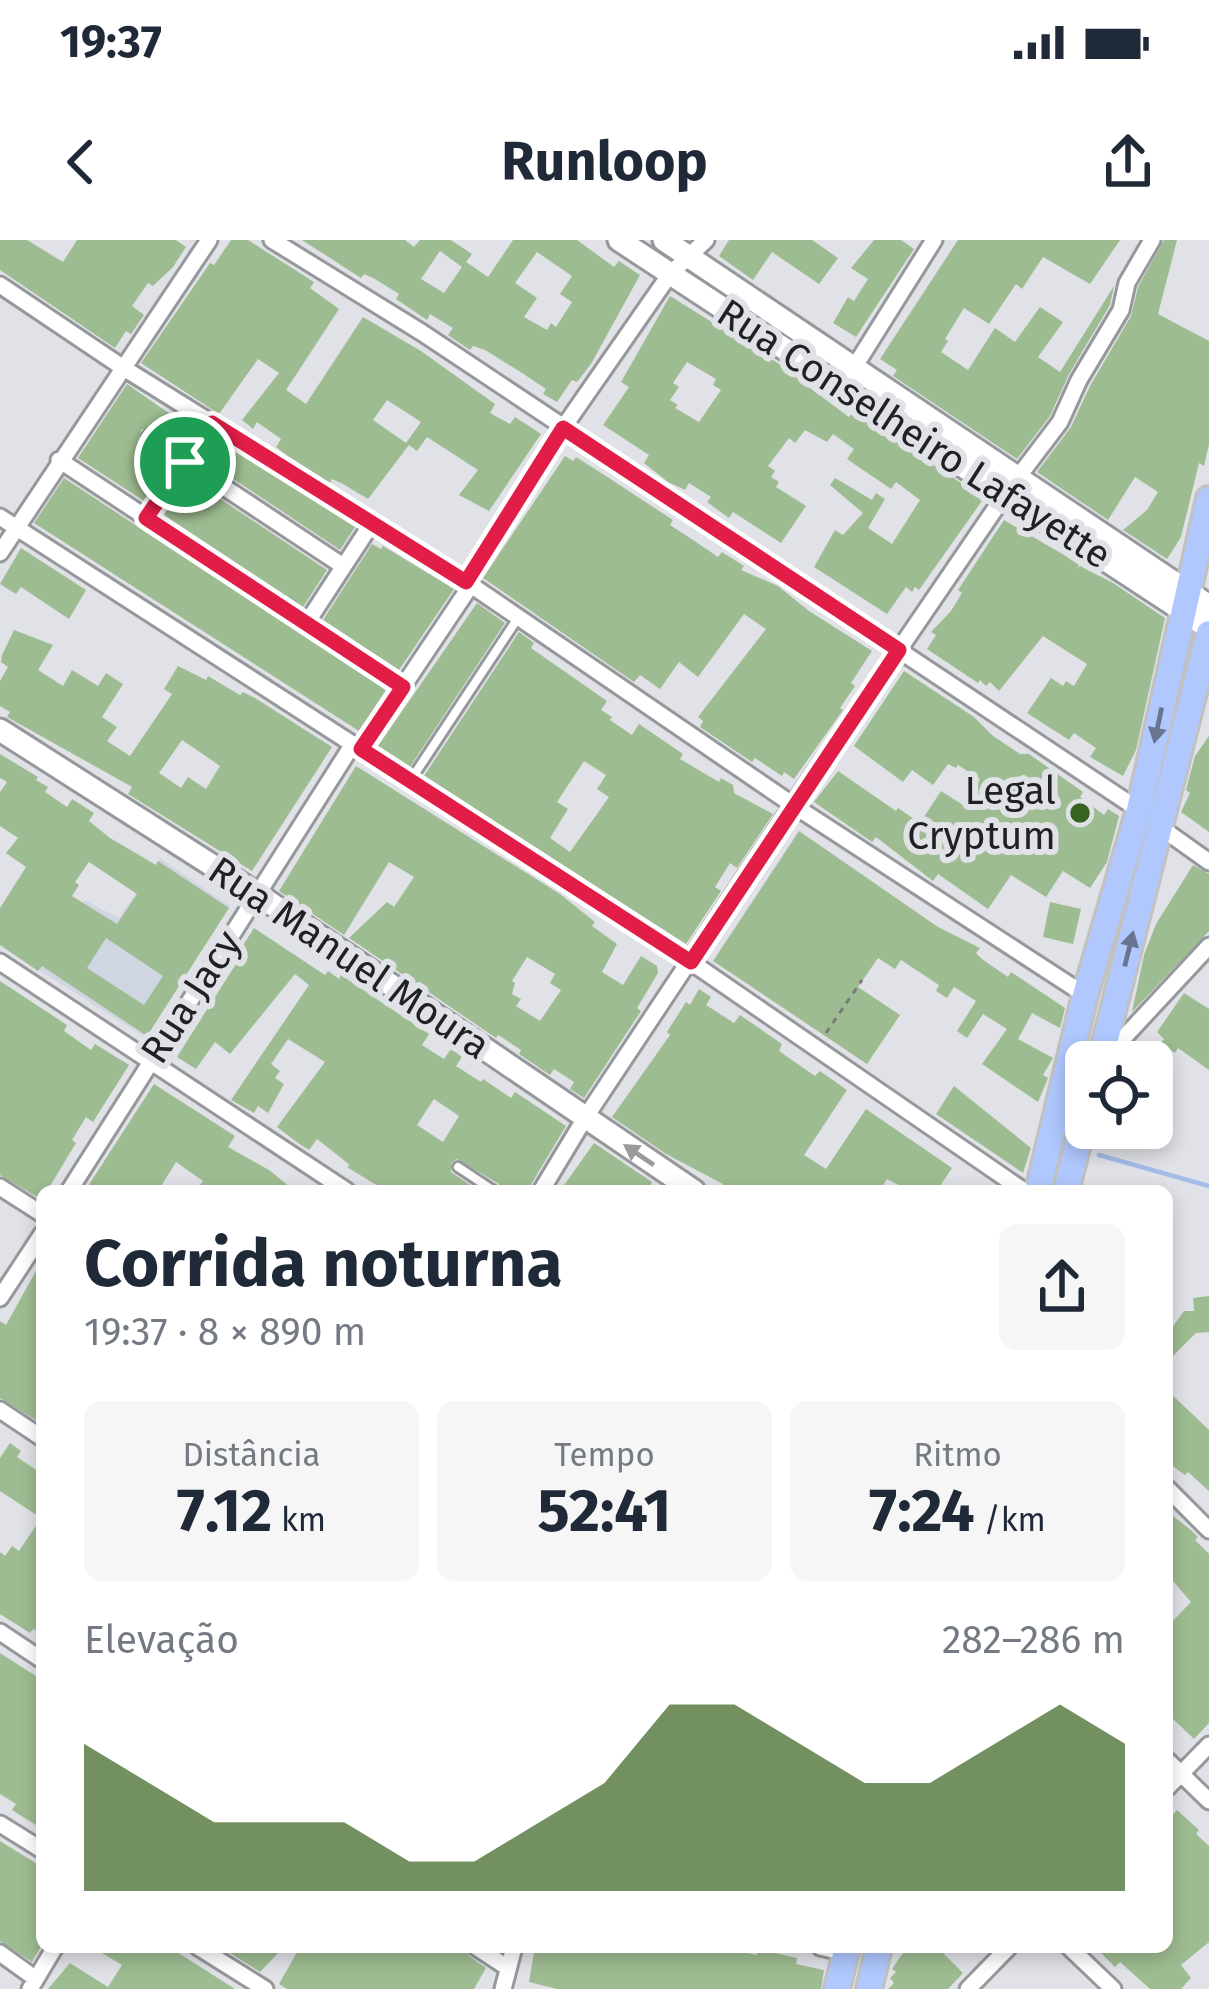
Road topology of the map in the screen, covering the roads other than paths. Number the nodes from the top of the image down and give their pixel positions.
1 (209, 240) edge
2 (272, 240) edge
3 (619, 240) edge
4 (664, 240) edge
5 (934, 240) edge
6 (1152, 240) edge
7 (698, 248) edge
8 (670, 274) junction
9 (0, 285) edge
10 (122, 367) junction
11 (848, 378) junction
12 (212, 423) junction
13 (563, 428) junction
14 (150, 438) dead end
15 (59, 460) junction
16 (185, 462) junction
17 (1013, 486) junction
18 (1209, 499) edge
19 (0, 517) edge
20 (146, 518) junction
21 (372, 523) junction
22 (16, 528) junction
23 (0, 554) edge
24 (343, 566) junction
25 (468, 583) junction
26 (1193, 603) edge
27 (518, 617) junction
28 (308, 621) junction
29 (1209, 630) edge
30 (899, 650) junction
31 (403, 687) junction
32 (0, 730) edge
33 (357, 747) junction
34 (410, 781) junction
35 (793, 806) junction
36 (1139, 809) junction
37 (1160, 826) junction
38 (1209, 862) edge
39 (257, 895) junction
40 (1209, 946) edge
41 (0, 962) edge
42 (691, 962) junction
43 (1085, 995) junction
44 (1106, 1041) edge
45 (1121, 1041) edge
46 (150, 1061) junction
47 (585, 1118) junction
48 (1077, 1149) edge
49 (458, 1167) dead end
50 (73, 1185) edge
51 (337, 1185) edge
52 (485, 1185) edge
53 (545, 1185) edge
54 (685, 1185) edge
55 (1015, 1185) edge
56 (1039, 1185) edge
57 (1068, 1185) edge
58 (0, 1186) edge
59 (36, 1210) edge
60 (36, 1243) edge
61 (0, 1298) edge
62 (0, 1409) edge
63 (36, 1434) edge
64 (1173, 1494) edge
65 (1209, 1530) edge
66 (0, 1632) edge
67 (36, 1656) edge
68 (1209, 1745) edge
69 (1173, 1766) edge
70 (1181, 1773) junction
71 (1173, 1782) edge
72 (1209, 1801) edge
73 (0, 1824) edge
74 (36, 1846) edge
75 (0, 1953) edge
76 (51, 1953) edge
77 (207, 1953) edge
78 (485, 1953) edge
79 (512, 1953) edge
80 (845, 1953) edge
81 (878, 1953) edge
82 (1003, 1953) edge
83 (1075, 1953) edge
84 (508, 1968) junction
85 (33, 1984) edge
86 (266, 1989) edge
87 (503, 1989) edge
88 (837, 1989) edge
89 (869, 1989) edge
90 (968, 1989) edge
91 (1112, 1989) edge

1 - 10 street
2 - 13 street
3 - 8 street, Rua Conselheiro Lafayette
4 - 7 street, Rua Conselheiro Lafayette
5 - 11 street
6 - 17 street
7 - 8 street, Rua Jacy
7 - 11 street, Rua Conselheiro Lafayette
8 - 11 street, Rua Conselheiro Lafayette
8 - 13 street, Rua Jacy
9 - 10 street
10 - 12 street
10 - 15 street
11 - 17 street, Rua Conselheiro Lafayette
12 - 16 street
12 - 21 street
13 - 25 street, Rua Jacy
13 - 30 street
14 - 16 street
15 - 20 street
15 - 22 street
16 - 20 street
16 - 24 street
17 - 26 street, Rua Conselheiro Lafayette
17 - 30 street
18 - 26 main road
19 - 22 street
20 - 28 street
21 - 24 street
21 - 25 street
22 - 23 street
22 - 33 street
24 - 28 street
25 - 27 street
25 - 31 street, Rua Jacy
26 - 29 street, Rua Conselheiro Lafayette
26 -> 36 main road
27 - 34 lane
27 - 35 street
28 - 31 street
29 - 37 main road
30 - 35 street
30 - 36 street
31 - 33 street, Rua Jacy
32 - 39 street, Rua Manuel Moura
33 - 34 street
33 - 39 street, Rua Jacy
34 - 42 street
35 - 42 street
35 - 43 street
36 - 43 main road
37 - 38 street
44 -> 37 main road
39 - 46 street, Rua Jacy
39 - 47 street, Rua Manuel Moura
40 - 45 street
41 - 46 street
42 - 47 street
42 - 55 street
43 - 56 main road
46 - 50 street, Rua Jacy
46 - 51 street
47 - 53 street
54 -> 47 street, Rua Manuel Moura
48 - 57 main road
49 - 52 lane
58 - 59 street
60 - 61 street
62 - 63 street
64 - 65 street
66 - 67 street
68 - 70 street
69 - 70 street
70 - 71 street
70 - 72 street
73 - 74 street
75 - 85 street
76 - 85 street
77 - 86 street
78 - 84 street
79 - 84 street
80 - 88 main road
81 - 89 main road
82 - 90 street
83 - 91 street
84 - 87 street

